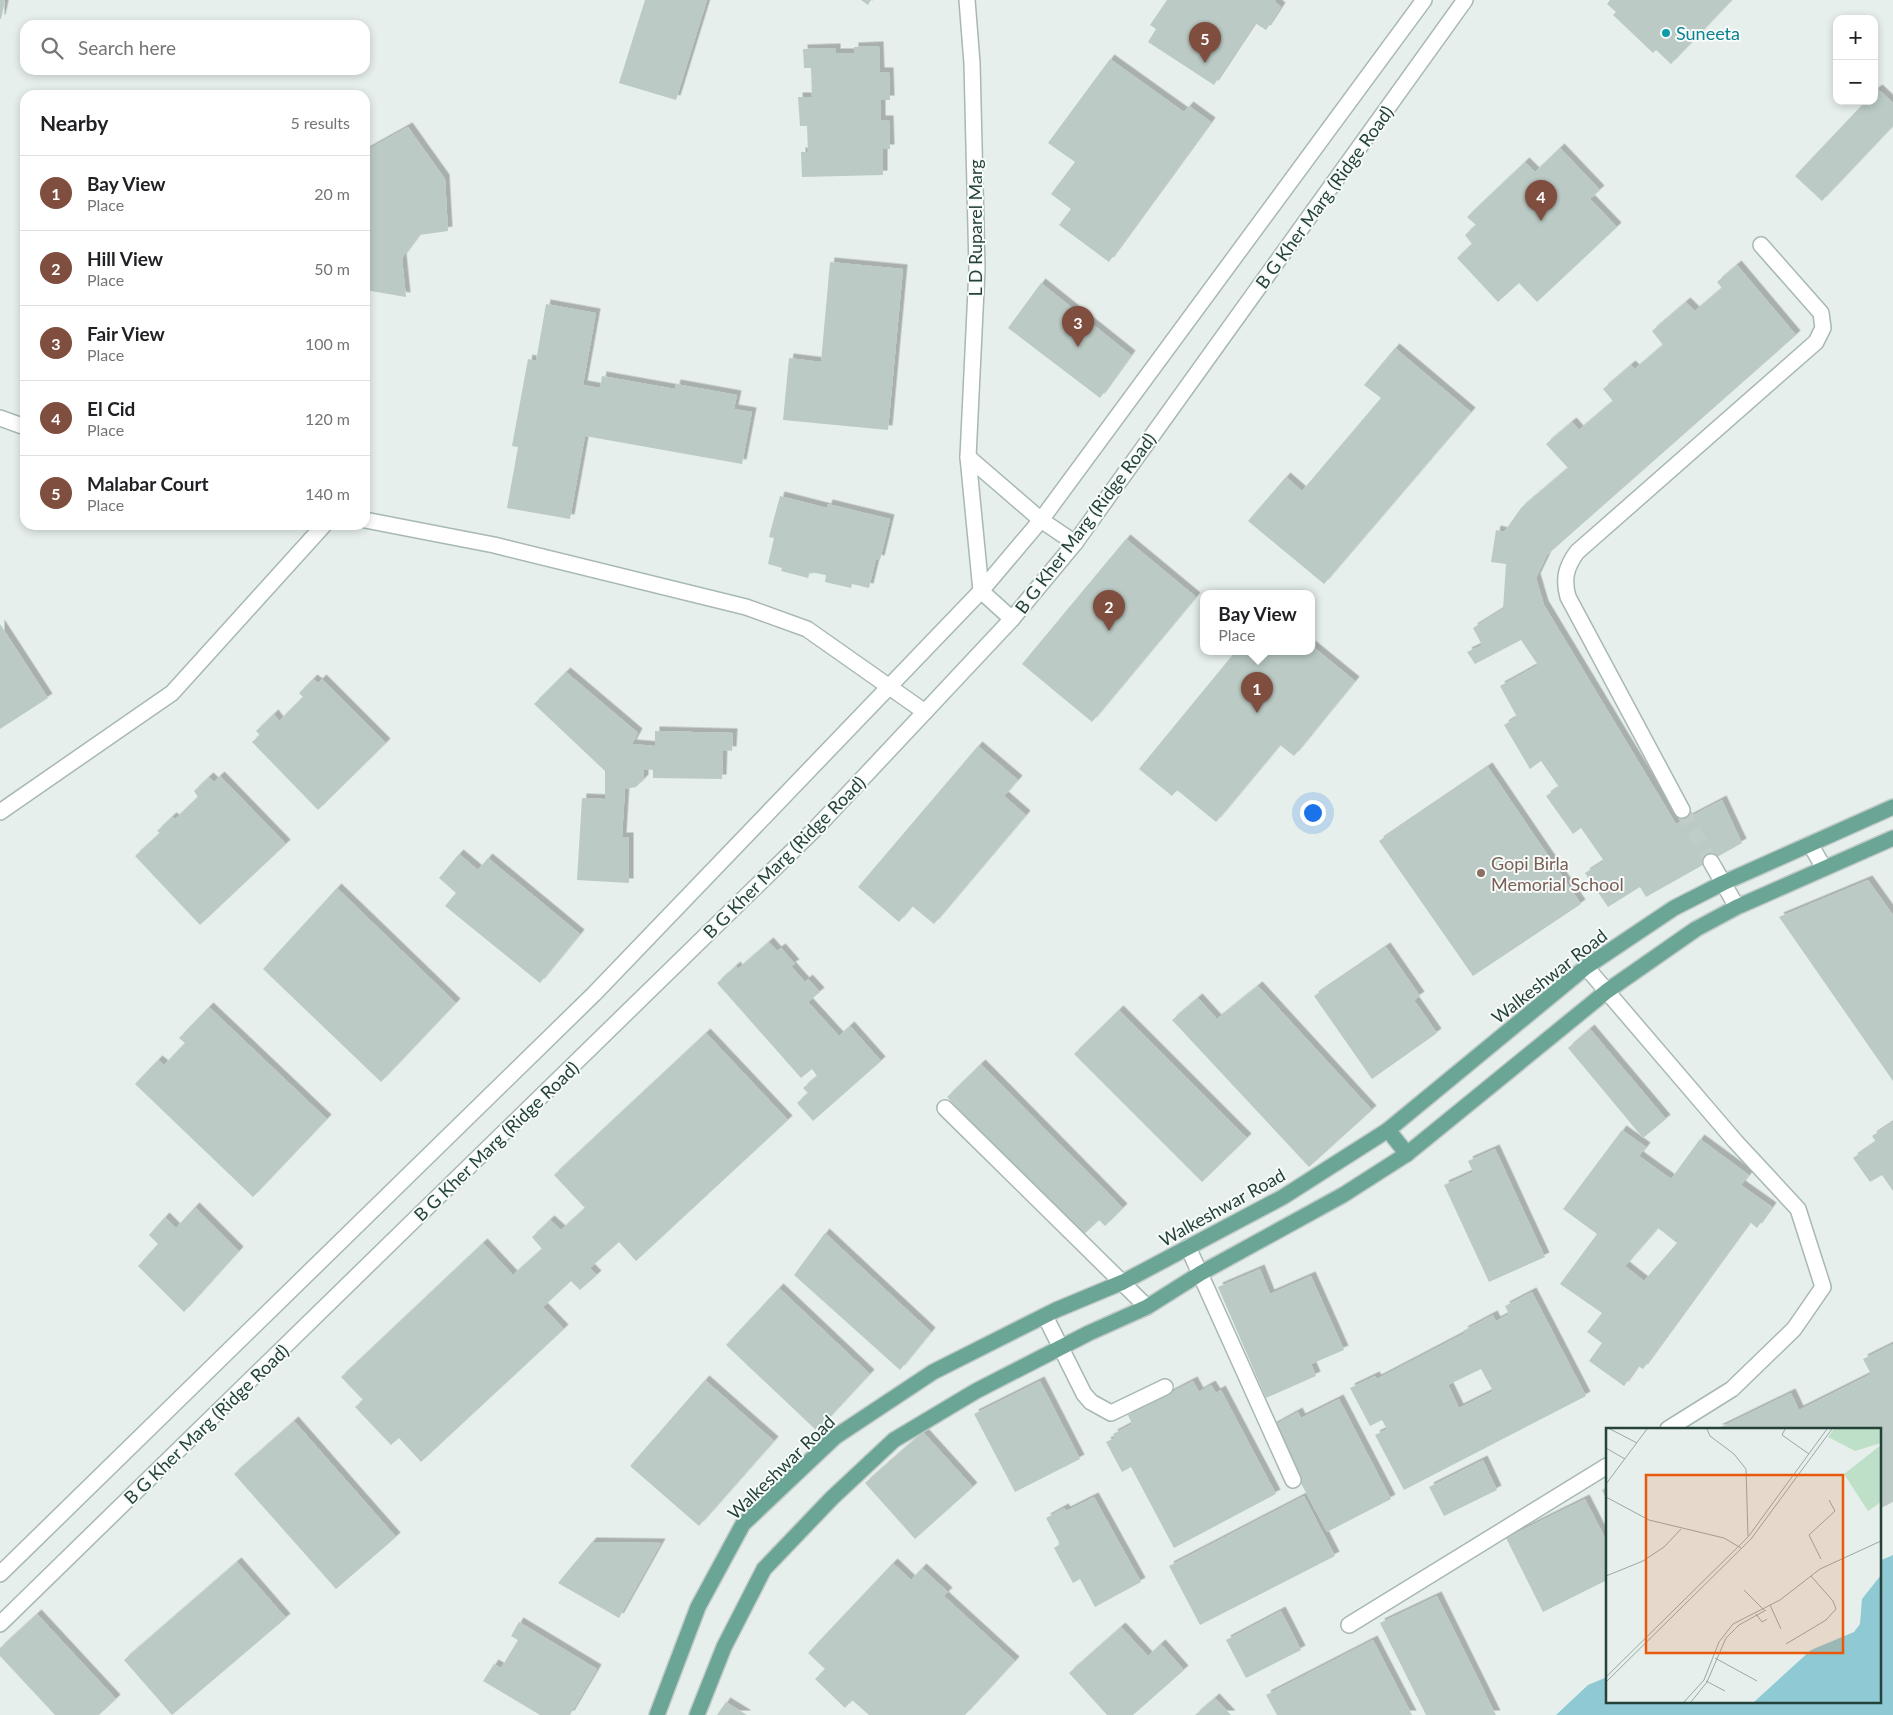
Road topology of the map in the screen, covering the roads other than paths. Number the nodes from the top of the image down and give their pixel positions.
1 (967, 0) edge
2 (1424, 0) edge
3 (1465, 0) edge
4 (1761, 245) dead end
5 (0, 418) edge
6 (20, 425) edge
7 (968, 457) junction
8 (1041, 520) junction
9 (370, 521) edge
10 (319, 530) edge
11 (1075, 543) junction
12 (980, 591) junction
13 (1012, 619) junction
14 (890, 686) junction
15 (925, 712) junction
16 (1893, 807) edge
17 (1682, 810) tunnel mouth
18 (0, 812) edge
19 (1893, 838) edge
20 (1810, 844) junction
21 (1711, 862) tunnel mouth
22 (1824, 868) junction
23 (1724, 883) junction
24 (1737, 907) junction
25 (1586, 967) junction
26 (1607, 991) junction
27 (946, 1108) dead end
28 (1388, 1130) junction
29 (1407, 1154) junction
30 (1188, 1247) junction
31 (1201, 1273) junction
32 (1123, 1282) junction
33 (1147, 1307) junction
34 (1045, 1316) junction
35 (1061, 1348) junction
36 (1166, 1387) dead end
37 (1670, 1428) edge
38 (1606, 1467) edge
39 (1293, 1480) dead end
40 (0, 1574) edge
41 (0, 1624) edge
42 (1349, 1625) dead end
43 (657, 1715) edge
44 (697, 1715) edge

1 - 7 street, L D Ruparel Marg
2 - 8 street, B G Kher Marg (Ridge Road)
3 - 11 street, B G Kher Marg (Ridge Road)
4 - 17 street
5 - 6 street
7 - 8 street
7 - 12 street, L D Ruparel Marg
8 - 11 street
8 - 12 street, B G Kher Marg (Ridge Road)
9 - 14 street
10 - 18 street
11 - 13 street, B G Kher Marg (Ridge Road)
12 - 13 street
12 - 14 street, B G Kher Marg (Ridge Road)
13 - 15 street, B G Kher Marg (Ridge Road)
14 - 15 street
14 - 40 street, B G Kher Marg (Ridge Road)
15 - 41 street, B G Kher Marg (Ridge Road)
16 - 20 main road, Walkeshwar Road
19 - 22 main road
20 - 22 street
20 - 23 main road, Walkeshwar Road
21 - 23 street
22 - 24 main road
23 - 24 street
23 - 25 main road, Walkeshwar Road
24 - 26 main road
25 - 26 street
25 - 28 main road, Walkeshwar Road
26 - 29 main road
26 - 37 street
27 - 32 street
28 - 29 main road
28 - 30 main road, Walkeshwar Road
29 - 31 main road
30 - 31 street
30 - 32 main road, Walkeshwar Road
31 - 33 main road
31 - 39 street
32 - 33 street
32 - 34 main road, Walkeshwar Road
33 - 35 main road
34 - 35 street
34 - 43 main road, Walkeshwar Road
35 - 36 street
35 - 44 main road
38 - 42 street

